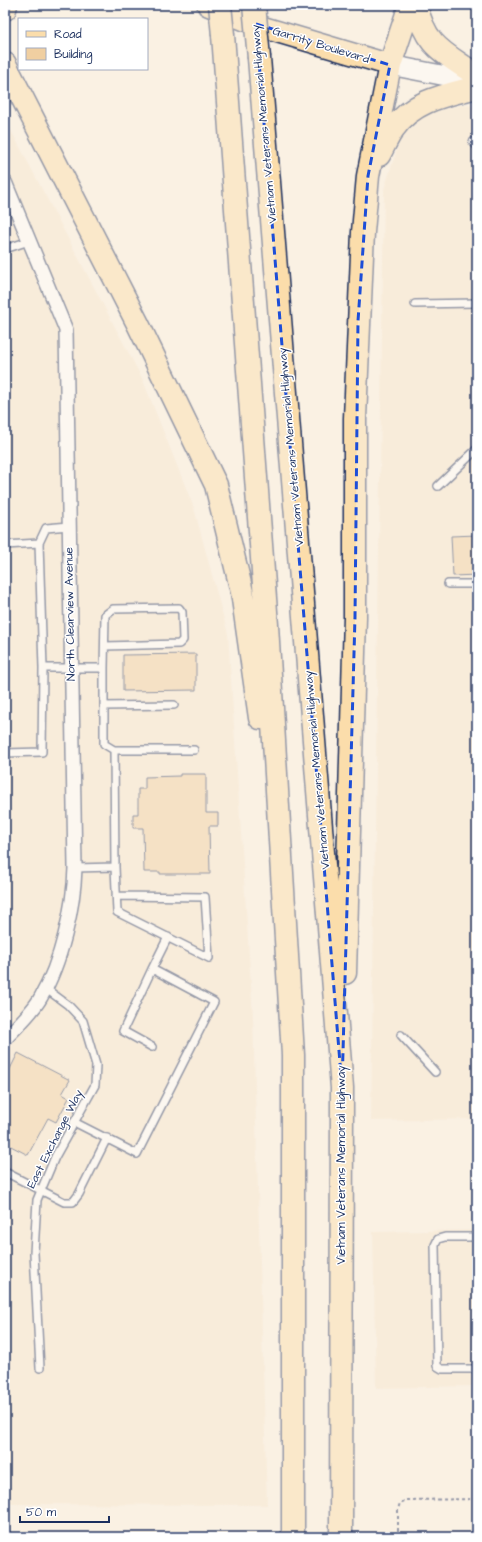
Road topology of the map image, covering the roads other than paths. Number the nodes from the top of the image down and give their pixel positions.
1 (6, 5) edge
2 (208, 5) edge
3 (220, 5) edge
4 (254, 5) edge
5 (410, 5) edge
6 (416, 5) edge
7 (5, 9) edge
8 (6, 60) edge
9 (390, 66) junction
10 (477, 76) edge
11 (477, 82) edge
12 (477, 87) edge
13 (368, 176) junction
14 (5, 182) edge
15 (29, 240) junction
16 (5, 249) edge
17 (477, 303) edge
18 (415, 304) dead end
19 (477, 450) edge
20 (438, 486) dead end
21 (69, 526) junction
22 (39, 543) junction
23 (5, 544) edge
24 (448, 584) dead end
25 (477, 584) edge
26 (105, 646) junction
27 (43, 668) junction
28 (71, 668) junction
29 (104, 668) junction
30 (174, 705) dead end
31 (104, 706) junction
32 (114, 750) junction
33 (194, 750) dead end
34 (5, 753) edge
35 (279, 815) junction
36 (115, 867) junction
37 (75, 868) junction
38 (116, 896) junction
39 (168, 937) junction
40 (152, 969) junction
41 (45, 988) junction
42 (401, 1035) dead end
43 (5, 1039) edge
44 (152, 1047) dead end
45 (435, 1072) dead end
46 (342, 1088) junction
47 (74, 1122) junction
48 (107, 1138) junction
49 (5, 1172) edge
50 (41, 1190) junction
51 (477, 1237) edge
52 (40, 1368) dead end
53 (477, 1369) edge
54 (293, 1537) edge
55 (341, 1537) edge

1 - 7 highway
2 - 9 main road, Garrity Boulevard
3 - 35 highway, bridge
4 - 46 highway, Vietnam Veterans Memorial Highway, bridge
5 - 9 highway
6 - 10 highway
8 - 35 highway
9 - 11 main road
9 - 13 highway
12 - 13 highway
13 - 46 highway
14 - 15 street, North Clearview Avenue
15 - 16 lane
15 - 21 street, North Clearview Avenue
17 - 18 lane
19 - 20 lane
21 - 22 lane
21 - 28 street, North Clearview Avenue
22 - 23 lane
22 - 27 lane
24 - 25 lane
26 - 26 lane
26 - 29 lane
27 - 28 lane
27 - 34 lane
28 - 29 lane
28 - 37 street, North Clearview Avenue
29 - 31 lane
30 - 31 lane
31 - 32 lane
32 - 33 lane
32 - 36 lane
35 - 54 highway
36 - 37 lane
36 - 38 lane
37 - 41 street, North Clearview Avenue
38 - 39 lane
38 - 39 lane
39 - 40 lane
40 - 44 lane
40 - 48 lane
41 - 43 street, North Clearview Avenue
41 - 47 lane, East Exchange Way
42 - 45 lane
46 - 55 highway, Vietnam Veterans Memorial Highway
47 - 48 lane
47 - 50 lane, East Exchange Way
48 - 50 lane
49 - 50 lane
50 - 52 lane, East Exchange Way
51 - 53 lane

